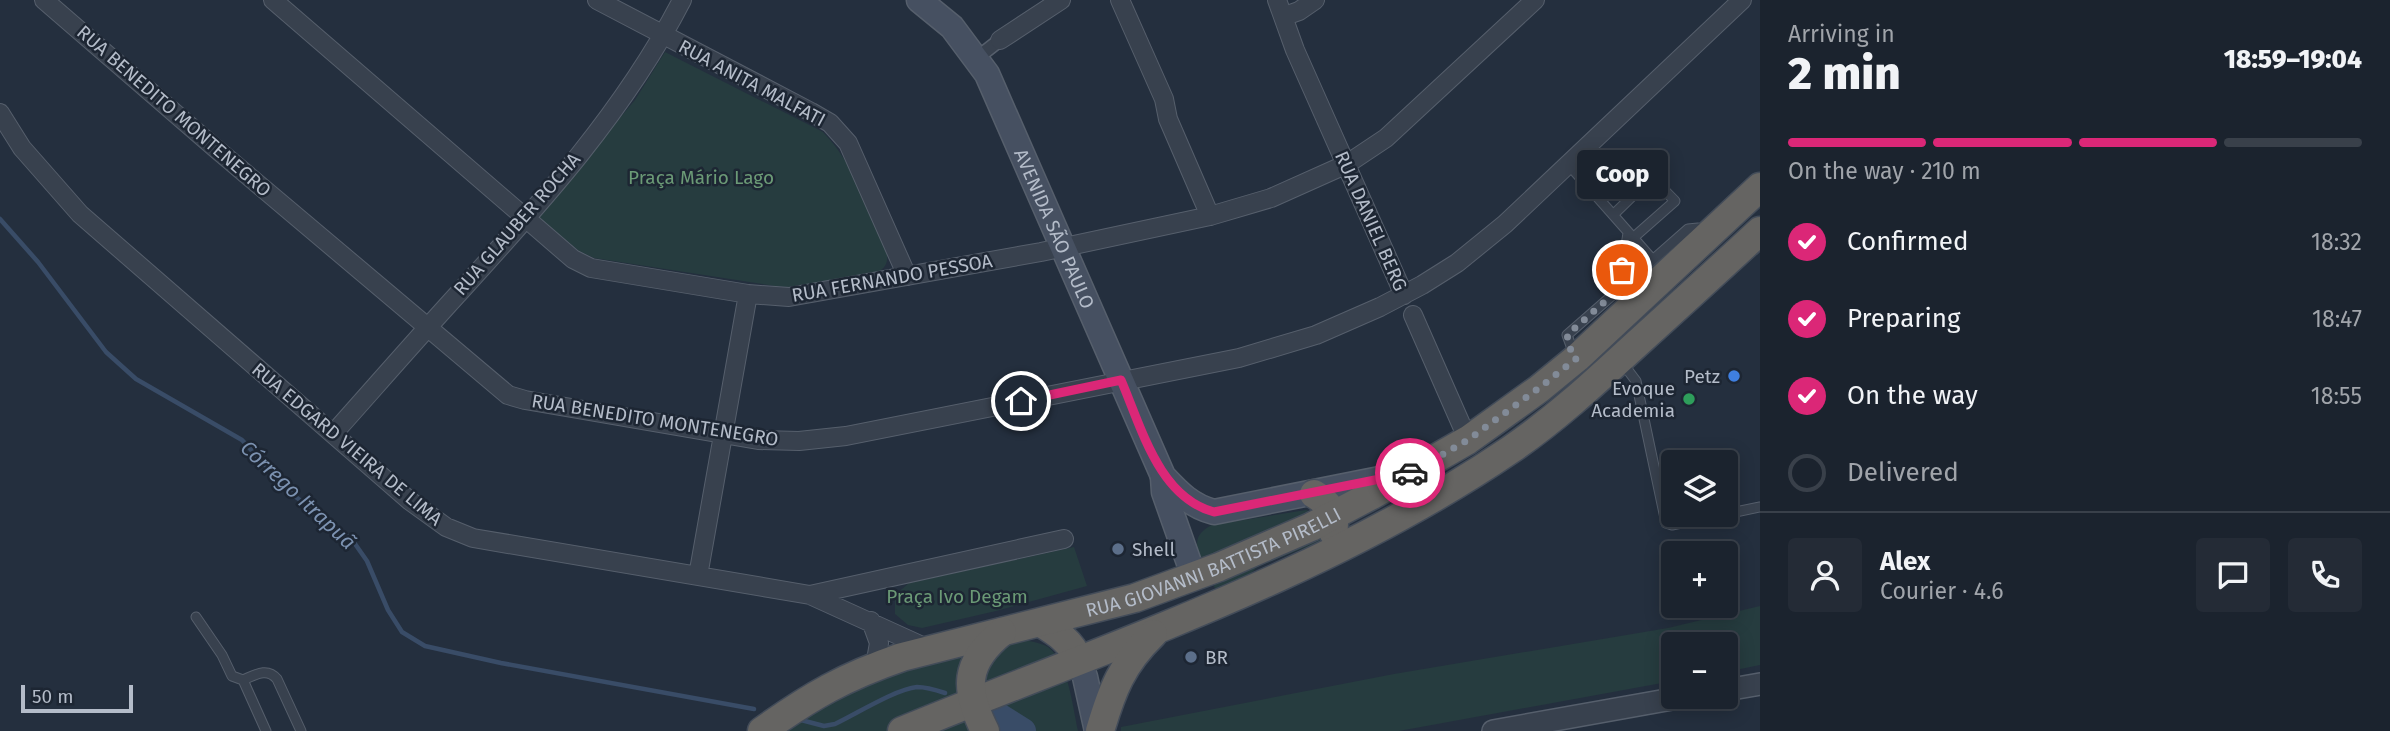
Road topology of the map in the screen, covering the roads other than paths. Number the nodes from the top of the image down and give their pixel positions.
1 (44, 0) edge
2 (273, 0) edge
3 (597, 0) edge
4 (682, 0) edge
5 (919, 0) edge
6 (1061, 0) edge
7 (1120, 0) edge
8 (1315, 0) edge
9 (1535, 0) edge
10 (1739, 1) edge
11 (1281, 8) edge
12 (664, 35) junction
13 (1000, 40) joint
14 (977, 58) junction
15 (0, 113) edge
16 (1572, 161) junction
17 (1347, 164) junction
18 (1651, 178) junction
19 (1594, 187) junction
20 (1760, 187) edge
21 (1613, 215) junction
22 (1210, 216) junction
23 (526, 219) junction
24 (1760, 232) edge
25 (1630, 235) junction
26 (1708, 235) junction
27 (1064, 246) junction
28 (1652, 259) junction
29 (907, 276) junction
30 (1619, 289) junction
31 (748, 294) junction
32 (1405, 295) junction
33 (1413, 315) joint
34 (428, 326) junction
35 (1577, 358) junction
36 (1620, 360) junction
37 (1121, 380) junction
38 (333, 435) junction
39 (723, 435) junction
40 (1468, 440) junction
41 (1415, 471) junction
42 (1163, 476) junction
43 (1314, 494) junction
44 (1661, 500) edge
45 (1760, 507) edge
46 (1738, 511) edge
47 (1214, 512) junction
48 (1334, 516) junction
49 (1064, 539) dead end
50 (1181, 543) junction
51 (698, 576) junction
52 (1194, 577) junction
53 (1272, 580) junction
54 (810, 595) junction
55 (1222, 601) junction
56 (196, 617) dead end
57 (871, 621) junction
58 (1041, 623) junction
59 (1157, 629) junction
60 (1002, 632) junction
61 (932, 650) junction
62 (1079, 660) junction
63 (875, 666) junction
64 (243, 680) junction
65 (1760, 684) edge
66 (1738, 688) edge
67 (1661, 701) edge
68 (973, 702) junction
69 (772, 724) edge
70 (266, 731) edge
71 (301, 731) edge
72 (902, 731) edge
73 (985, 731) edge
74 (1098, 731) edge
75 (1493, 731) edge

1 - 34 street, RUA BENEDITO MONTENEGRO
2 - 23 street, RUA FERNANDO PESSOA
3 - 12 street, RUA ANITA MALFATI
4 - 12 street, RUA GLAUBER ROCHA
5 - 14 main road, AVENIDA SÃO PAULO
6 - 13 street
7 - 22 street
8 - 11 street
9 - 17 street, RUA FERNANDO PESSOA
10 - 16 street, RUA BENEDITO MONTENEGRO
11 - 17 street, RUA DANIEL BERG
12 - 23 street, RUA GLAUBER ROCHA
12 - 29 street, RUA ANITA MALFATI
13 - 14 street
14 - 27 main road, AVENIDA SÃO PAULO
15 - 38 street, RUA EDGARD VIEIRA DE LIMA
16 - 19 lane
16 - 32 street, RUA BENEDITO MONTENEGRO
17 - 22 street, RUA FERNANDO PESSOA
17 - 32 street, RUA DANIEL BERG
18 - 19 lane
18 - 21 lane
18 - 25 lane
19 - 21 lane
20 - 26 highway, RUA GIOVANNI BATTISTA PIRELLI
21 - 25 lane
22 - 27 street, RUA FERNANDO PESSOA
23 - 31 street, RUA FERNANDO PESSOA
23 - 34 street, RUA GLAUBER ROCHA
24 - 36 highway, RUA GIOVANNI BATTISTA PIRELLI
25 - 28 lane
25 - 30 lane
26 - 28 lane
26 - 35 highway, RUA GIOVANNI BATTISTA PIRELLI
27 - 29 street, RUA FERNANDO PESSOA
27 - 37 main road, AVENIDA SÃO PAULO
28 - 30 lane
29 - 31 street, RUA FERNANDO PESSOA
30 - 35 lane
31 - 39 street
32 - 33 street, RUA DANIEL BERG
32 - 37 street, RUA BENEDITO MONTENEGRO
33 - 40 street, RUA DANIEL BERG
34 - 38 street, RUA GLAUBER ROCHA
34 - 39 street, RUA BENEDITO MONTENEGRO
35 - 40 highway, RUA GIOVANNI BATTISTA PIRELLI
36 - 44 lane
36 - 53 highway, RUA GIOVANNI BATTISTA PIRELLI
37 - 39 street, RUA BENEDITO MONTENEGRO
37 - 42 main road, AVENIDA SÃO PAULO
38 - 51 street, RUA EDGARD VIEIRA DE LIMA
39 - 51 street
40 - 41 highway, RUA GIOVANNI BATTISTA PIRELLI
41 - 43 main road
41 - 48 highway, RUA GIOVANNI BATTISTA PIRELLI
42 - 47 main road, AVENIDA SÃO PAULO
42 - 50 main road, AVENIDA SÃO PAULO
43 - 47 main road
43 - 48 highway
45 - 46 lane
47 - 50 main road
48 - 52 highway, RUA GIOVANNI BATTISTA PIRELLI
48 - 53 highway
49 - 54 street
50 - 52 main road, AVENIDA SÃO PAULO
51 - 54 street, RUA EDGARD VIEIRA DE LIMA
52 - 55 highway
52 - 58 highway, RUA GIOVANNI BATTISTA PIRELLI
53 - 55 highway, RUA GIOVANNI BATTISTA PIRELLI
54 - 57 street, RUA EDGARD VIEIRA DE LIMA
55 - 59 highway, RUA GIOVANNI BATTISTA PIRELLI
56 - 64 lane
57 - 61 street, RUA EDGARD VIEIRA DE LIMA
57 - 63 street
58 - 60 highway, RUA GIOVANNI BATTISTA PIRELLI
58 - 62 highway
59 - 62 highway, RUA GIOVANNI BATTISTA PIRELLI
59 - 74 highway
60 - 61 highway, RUA GIOVANNI BATTISTA PIRELLI
60 - 68 highway
61 - 63 highway, RUA GIOVANNI BATTISTA PIRELLI
62 - 68 highway, RUA GIOVANNI BATTISTA PIRELLI
62 - 74 main road
63 - 69 highway, RUA GIOVANNI BATTISTA PIRELLI
64 - 70 lane
64 - 71 lane
65 - 66 street
67 - 75 street
68 - 72 highway, RUA GIOVANNI BATTISTA PIRELLI
68 - 73 highway

